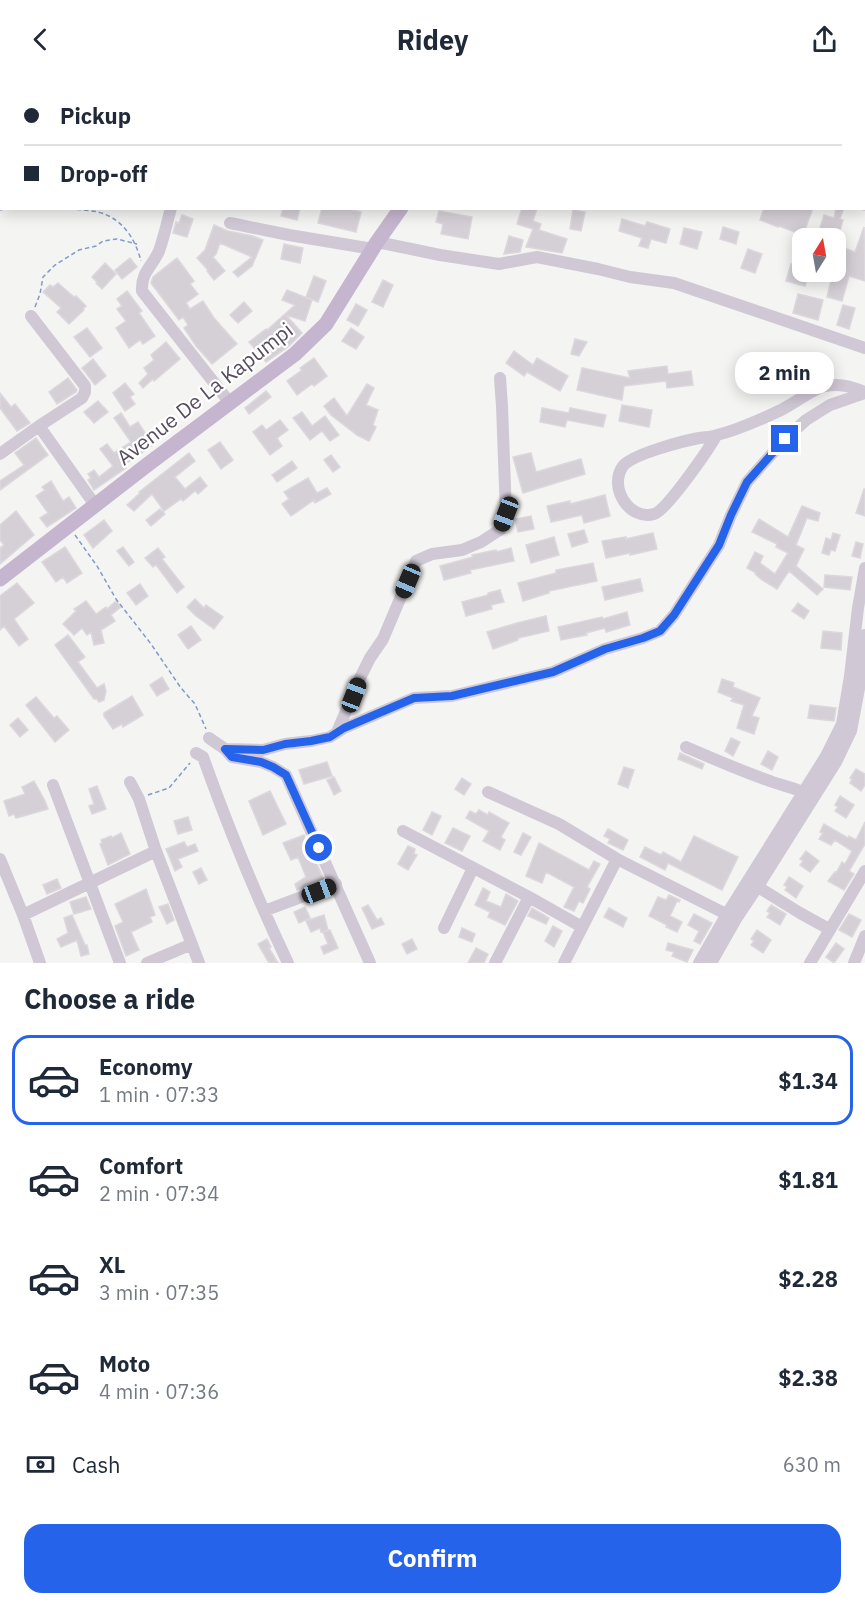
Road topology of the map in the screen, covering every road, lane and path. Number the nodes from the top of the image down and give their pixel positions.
1 (84, 210) edge
2 (170, 210) edge
3 (400, 210) edge
4 (230, 223) dead end
5 (137, 244) junction
6 (375, 245) junction
7 (145, 273) junction
8 (31, 316) joint
9 (865, 348) edge
10 (500, 378) dead end
11 (865, 393) edge
12 (230, 404) junction
13 (39, 426) junction
14 (716, 436) junction
15 (0, 454) edge
16 (95, 505) junction
17 (68, 527) junction
18 (865, 568) edge
19 (0, 579) edge
20 (861, 609) edge
21 (865, 635) edge
22 (338, 732) junction
23 (209, 738) joint
24 (686, 747) dead end
25 (225, 749) junction
26 (196, 753) joint
27 (130, 782) dead end
28 (53, 785) dead end
29 (488, 792) dead end
30 (809, 795) junction
31 (139, 799) junction
32 (403, 831) dead end
33 (156, 851) junction
34 (0, 859) edge
35 (617, 859) junction
36 (473, 868) junction
37 (865, 871) edge
38 (90, 883) junction
39 (336, 884) junction
40 (754, 884) junction
41 (529, 897) junction
42 (264, 911) junction
43 (23, 915) junction
44 (731, 917) junction
45 (582, 927) junction
46 (444, 928) dead end
47 (829, 929) junction
48 (865, 936) edge
49 (192, 944) junction
50 (40, 963) edge
51 (120, 963) edge
52 (147, 963) edge
53 (199, 963) edge
54 (288, 963) edge
55 (370, 963) edge
56 (495, 963) edge
57 (564, 963) edge
58 (699, 963) edge
59 (711, 963) edge
60 (810, 963) edge
61 (854, 963) edge

1 - 5 path
2 - 7 street
3 - 6 main road, Avenue De La Kapumpi
4 - 6 street
5 - 7 path
5 - 8 path
6 - 9 street
6 - 12 main road, Avenue De La Kapumpi
7 - 12 street
8 - 13 street
10 - 22 street
11 - 14 street
11 - 22 street
12 - 16 main road, Avenue De La Kapumpi
13 - 15 street
13 - 16 street
14 - 14 street
16 - 17 main road, Avenue De La Kapumpi
17 - 19 main road, Avenue De La Kapumpi
17 - 23 path
18 - 20 street
20 - 30 street
21 - 30 street
22 - 25 street
23 - 25 street
24 - 30 street
25 - 39 street
26 - 31 path
26 - 42 street
27 - 31 street
28 - 38 street
29 - 35 street
30 - 40 street
31 - 33 street
32 - 36 street
33 - 38 street
33 - 49 street
34 - 43 street
35 - 44 street
35 - 45 street
36 - 41 street
36 - 46 street
37 - 47 street
38 - 43 street
38 - 51 street
39 - 42 street
39 - 55 street
40 - 44 street
40 - 47 street
41 - 45 street
41 - 56 street
42 - 54 street
43 - 50 street
44 - 58 street
44 - 59 street
45 - 57 street
47 - 60 street
48 - 61 street
49 - 52 street
49 - 53 street

